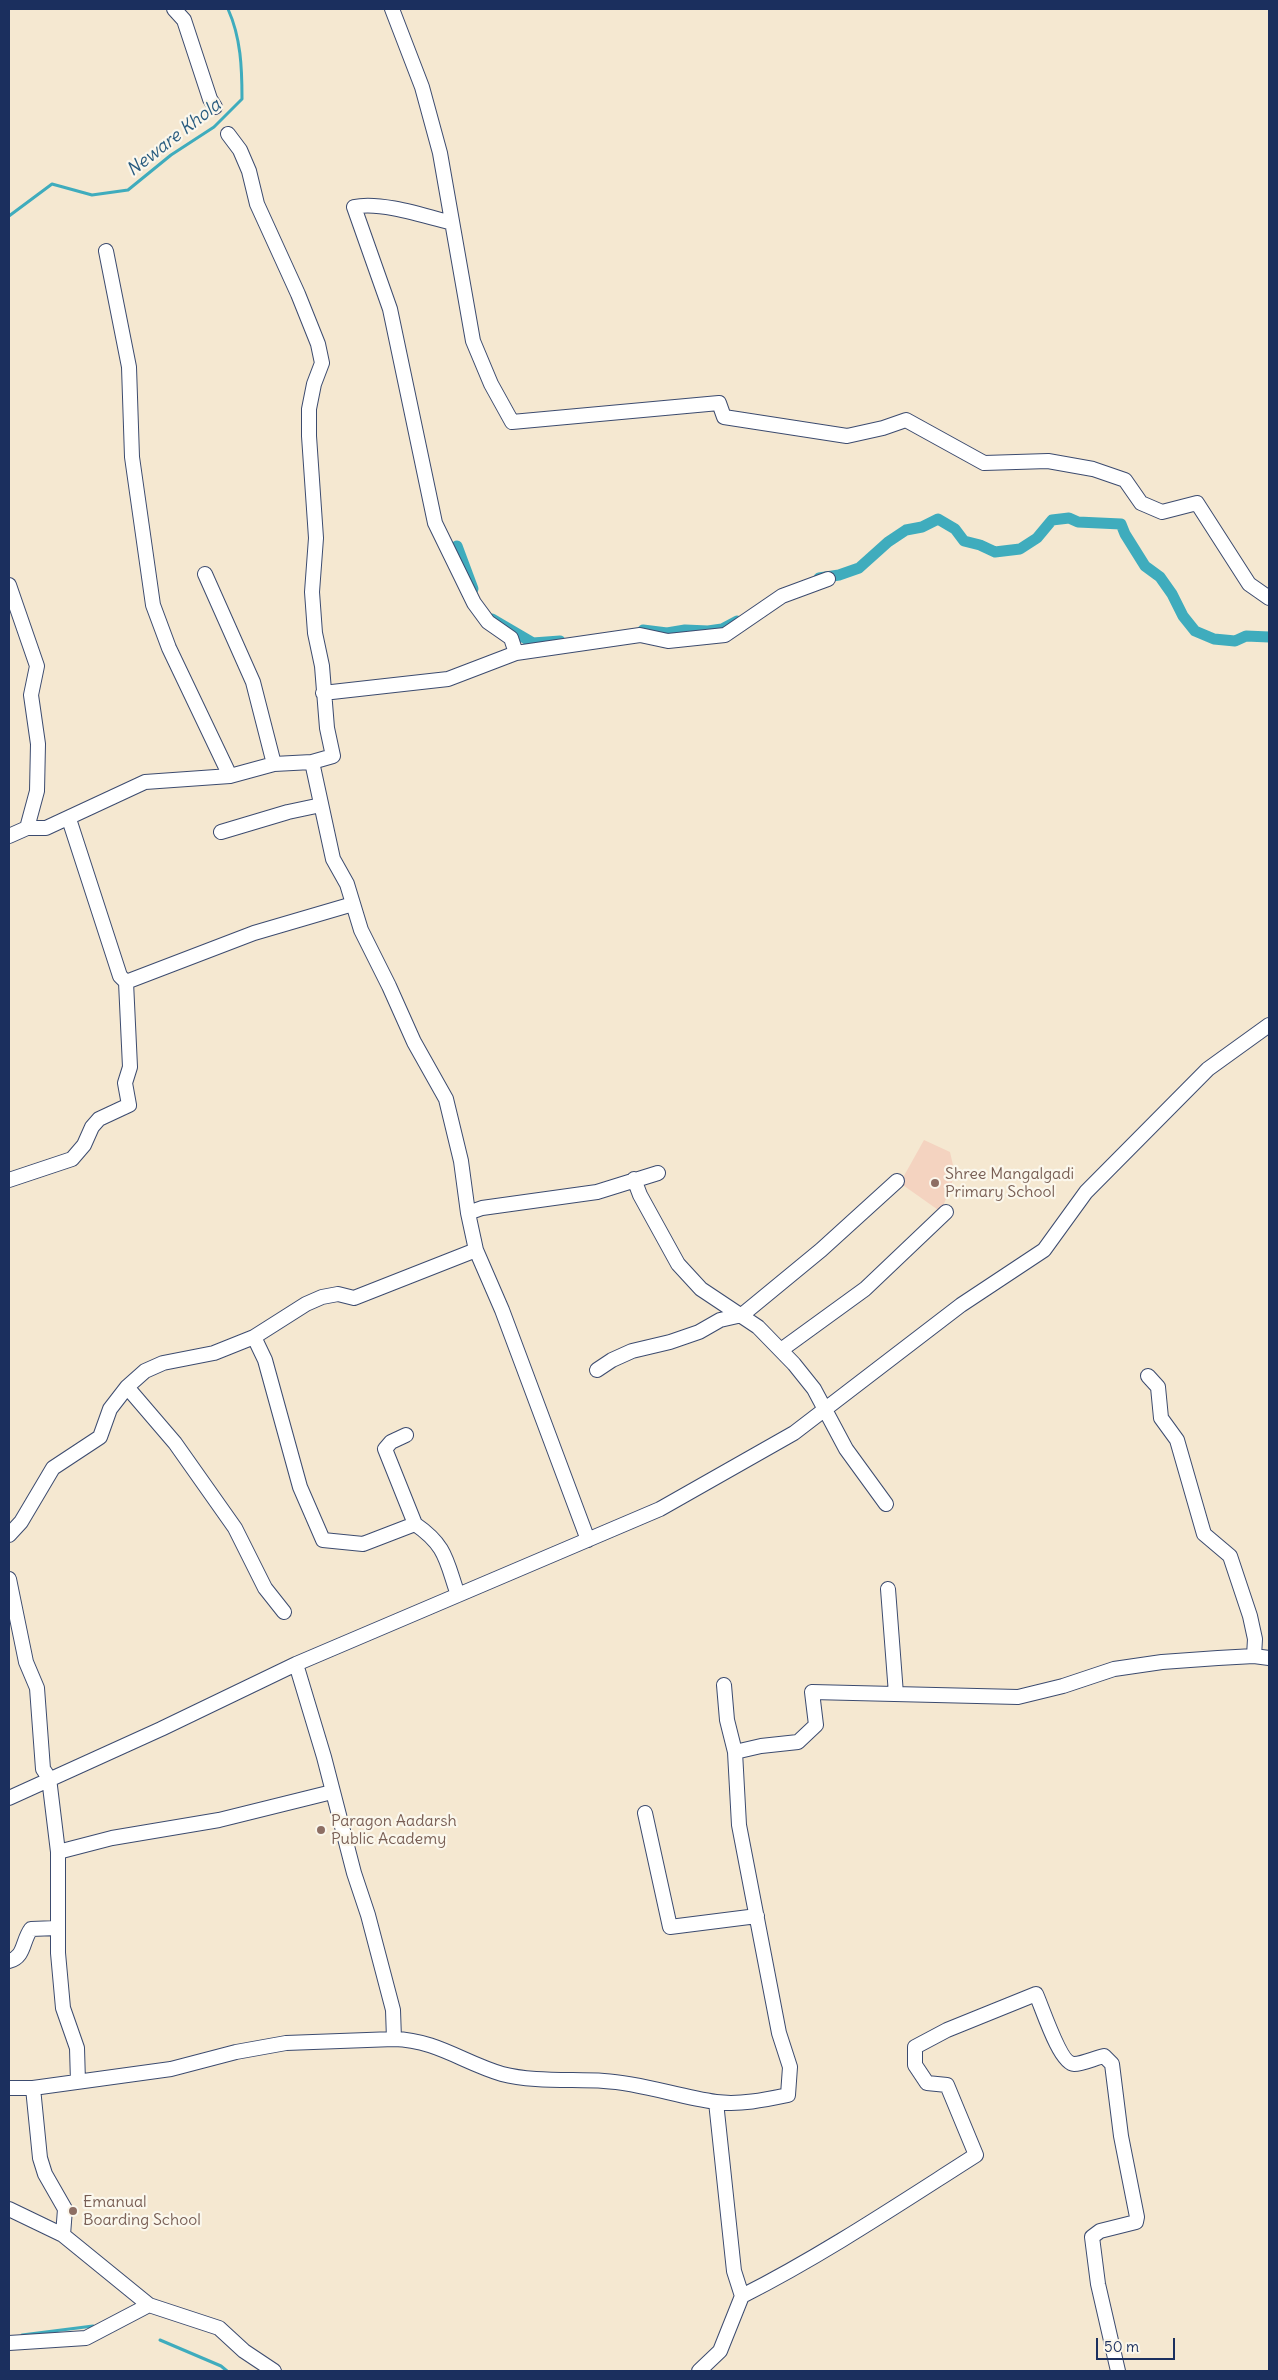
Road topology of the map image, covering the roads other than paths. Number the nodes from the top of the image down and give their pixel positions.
1 (174, 9) edge
2 (392, 9) edge
3 (215, 107) dead end
4 (228, 134) dead end
5 (452, 223) junction
6 (106, 252) dead end
7 (205, 574) dead end
8 (828, 579) dead end
9 (9, 585) edge
10 (1269, 598) edge
11 (516, 653) junction
12 (324, 693) junction
13 (312, 762) junction
14 (274, 764) junction
15 (230, 776) junction
16 (321, 805) junction
17 (70, 819) junction
18 (27, 828) junction
19 (221, 832) dead end
20 (9, 836) edge
21 (353, 904) junction
22 (126, 982) junction
23 (1269, 1025) edge
24 (658, 1173) dead end
25 (634, 1179) junction
26 (9, 1180) edge
27 (897, 1181) dead end
28 (946, 1212) dead end
29 (468, 1213) junction
30 (476, 1250) junction
31 (742, 1315) junction
32 (254, 1337) junction
33 (781, 1350) junction
34 (597, 1370) dead end
35 (1148, 1376) dead end
36 (127, 1387) junction
37 (826, 1410) junction
38 (406, 1435) dead end
39 (886, 1504) dead end
40 (415, 1524) junction
41 (9, 1535) edge
42 (588, 1540) junction
43 (9, 1579) edge
44 (888, 1589) dead end
45 (458, 1595) junction
46 (284, 1612) dead end
47 (1254, 1656) junction
48 (1269, 1658) edge
49 (296, 1664) junction
50 (724, 1685) dead end
51 (896, 1694) junction
52 (735, 1752) junction
53 (49, 1778) junction
54 (332, 1792) junction
55 (9, 1798) edge
56 (645, 1813) dead end
57 (58, 1852) junction
58 (757, 1916) junction
59 (57, 1928) junction
60 (9, 1961) edge
61 (394, 2039) junction
62 (78, 2082) junction
63 (9, 2088) edge
64 (33, 2088) junction
65 (716, 2102) junction
66 (9, 2209) edge
67 (63, 2235) junction
68 (742, 2296) junction
69 (149, 2305) junction
70 (9, 2344) edge
71 (274, 2371) edge
72 (699, 2371) edge
73 (1118, 2371) edge

1 - 3 street
2 - 5 street
4 - 12 street
5 - 10 street
5 - 11 street
6 - 15 street
7 - 14 street
8 - 11 street
9 - 18 street
11 - 12 street
12 - 13 street
13 - 14 street
13 - 16 street
14 - 15 street
15 - 17 street
16 - 19 street
16 - 21 street
17 - 18 street
17 - 22 street
18 - 20 street
21 - 22 street
21 - 29 street
22 - 26 street
23 - 37 street
24 - 25 street
25 - 29 street
25 - 31 street
27 - 31 street
28 - 33 street
29 - 30 street
30 - 32 street
30 - 42 street
31 - 33 street
31 - 34 street
32 - 36 street
32 - 40 street
33 - 37 street
35 - 47 street
36 - 41 street
36 - 46 street
37 - 39 street
37 - 42 street
38 - 40 street
40 - 45 street
42 - 45 street
43 - 53 street
44 - 51 street
45 - 49 street
47 - 48 street
47 - 51 street
49 - 53 street
49 - 54 street
50 - 52 street
51 - 52 street
52 - 58 street
53 - 55 street
53 - 57 street
54 - 57 street
54 - 61 street
56 - 58 street
57 - 59 street
58 - 65 street
59 - 60 street
59 - 62 street
61 - 62 street
61 - 65 street
62 - 64 street
63 - 64 street
64 - 67 street
65 - 68 street
66 - 67 street
67 - 69 street
68 - 72 street
68 - 73 street
69 - 70 street
69 - 71 street

